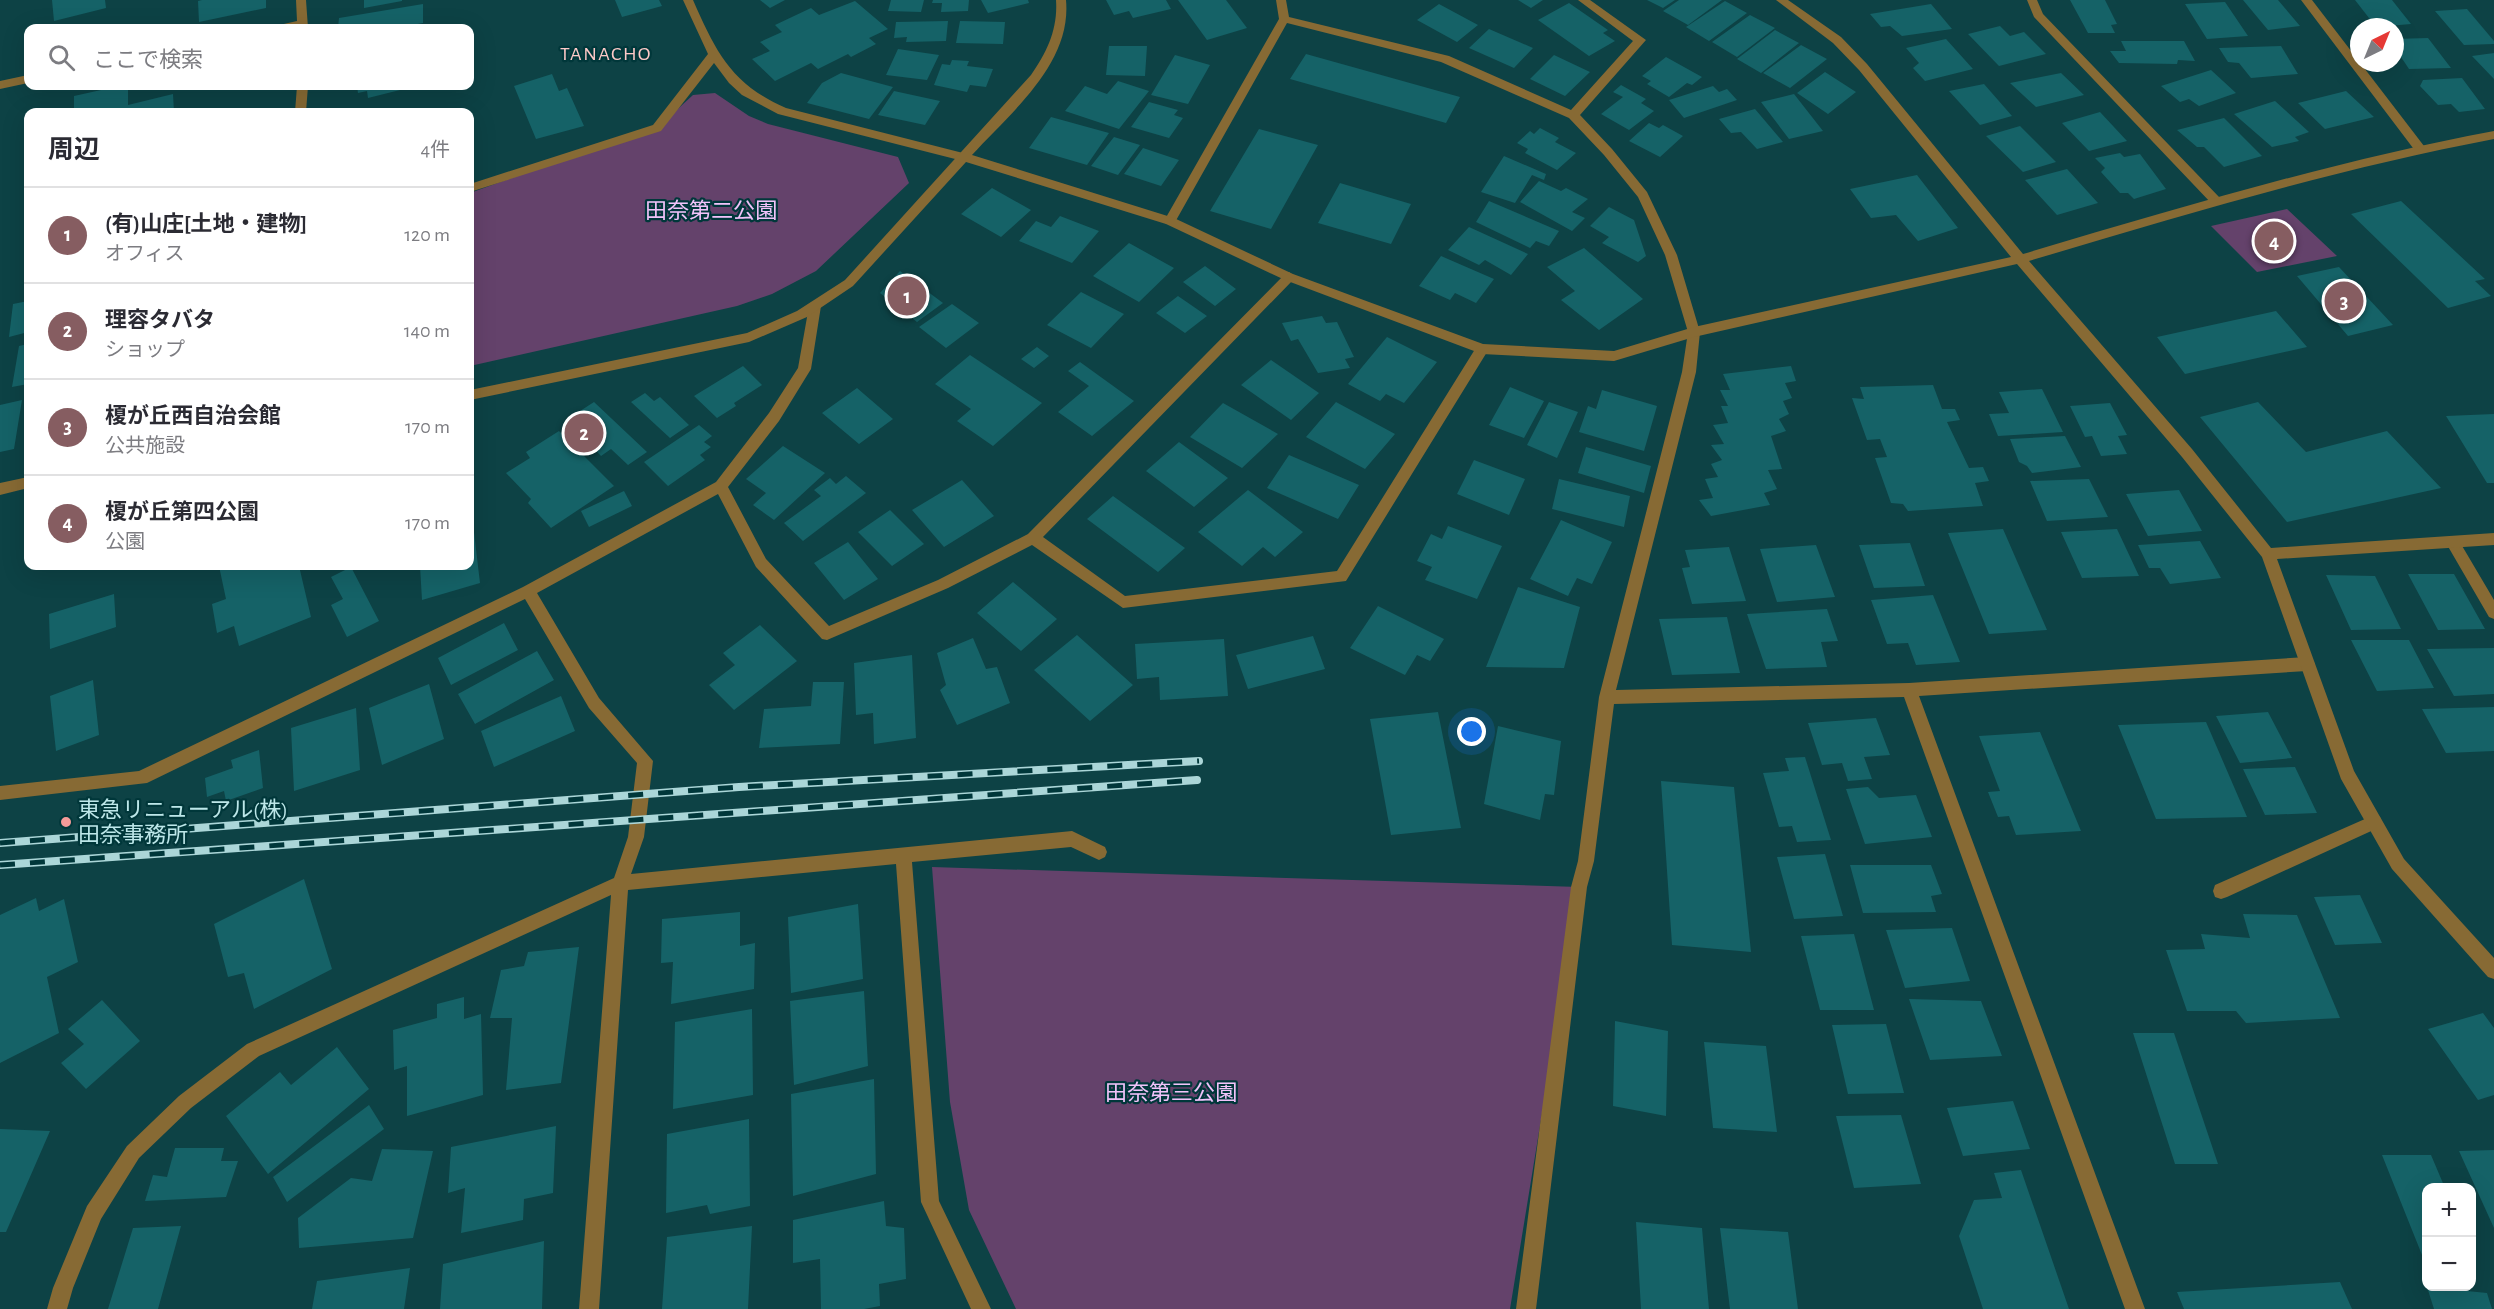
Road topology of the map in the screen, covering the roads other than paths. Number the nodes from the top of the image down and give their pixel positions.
1 (301, 0) edge
2 (688, 0) edge
3 (1061, 0) edge
4 (1281, 0) edge
5 (1583, 0) edge
6 (1781, 0) edge
7 (2032, 0) edge
8 (2306, 0) edge
9 (1284, 19) junction
10 (303, 24) edge
11 (713, 56) junction
12 (24, 80) edge
13 (0, 85) edge
14 (302, 90) edge
15 (301, 108) edge
16 (1572, 115) junction
17 (2494, 135) edge
18 (2420, 149) junction
19 (963, 157) junction
20 (474, 187) edge
21 (2216, 201) junction
22 (1170, 220) junction
23 (2020, 259) junction
24 (1289, 277) junction
25 (815, 306) junction
26 (1694, 332) junction
27 (1482, 350) junction
28 (474, 394) edge
29 (24, 484) edge
30 (721, 486) junction
31 (0, 489) edge
32 (1033, 537) junction
33 (2494, 539) edge
34 (2453, 543) junction
35 (2268, 554) junction
36 (528, 591) junction
37 (2494, 613) edge
38 (2307, 664) junction
39 (1909, 690) junction
40 (1606, 697) junction
41 (0, 794) edge
42 (2374, 822) junction
43 (1099, 852) dead end
44 (903, 855) junction
45 (620, 883) junction
46 (2221, 891) dead end
47 (2494, 971) edge
48 (57, 1309) edge
49 (589, 1309) edge
50 (981, 1309) edge
51 (1526, 1309) edge
52 (2135, 1309) edge

1 - 10 street
2 - 11 street
3 - 19 street
4 - 9 street
5 - 16 street
6 - 23 street
7 - 21 street
8 - 18 street
9 - 16 street
9 - 22 street
11 - 19 street
11 - 20 street
12 - 13 street
14 - 15 street
16 - 26 street
17 - 18 street
18 - 21 street
19 - 22 street
19 - 25 street
21 - 23 street
22 - 24 street
23 - 26 street
23 - 35 street
24 - 27 street
24 - 32 street
25 - 28 street
25 - 30 street
26 - 27 street
26 - 40 street
27 - 32 street
29 - 31 street
30 - 32 street
30 - 36 street
33 - 34 street
34 - 35 street
34 - 37 street
35 - 38 street
36 - 41 street
36 - 45 street
38 - 39 street
38 - 42 street
39 - 40 street
39 - 52 street
40 - 51 street
42 - 46 street
42 - 47 street
43 - 44 street
44 - 45 street
44 - 50 street
45 - 48 street
45 - 49 street

